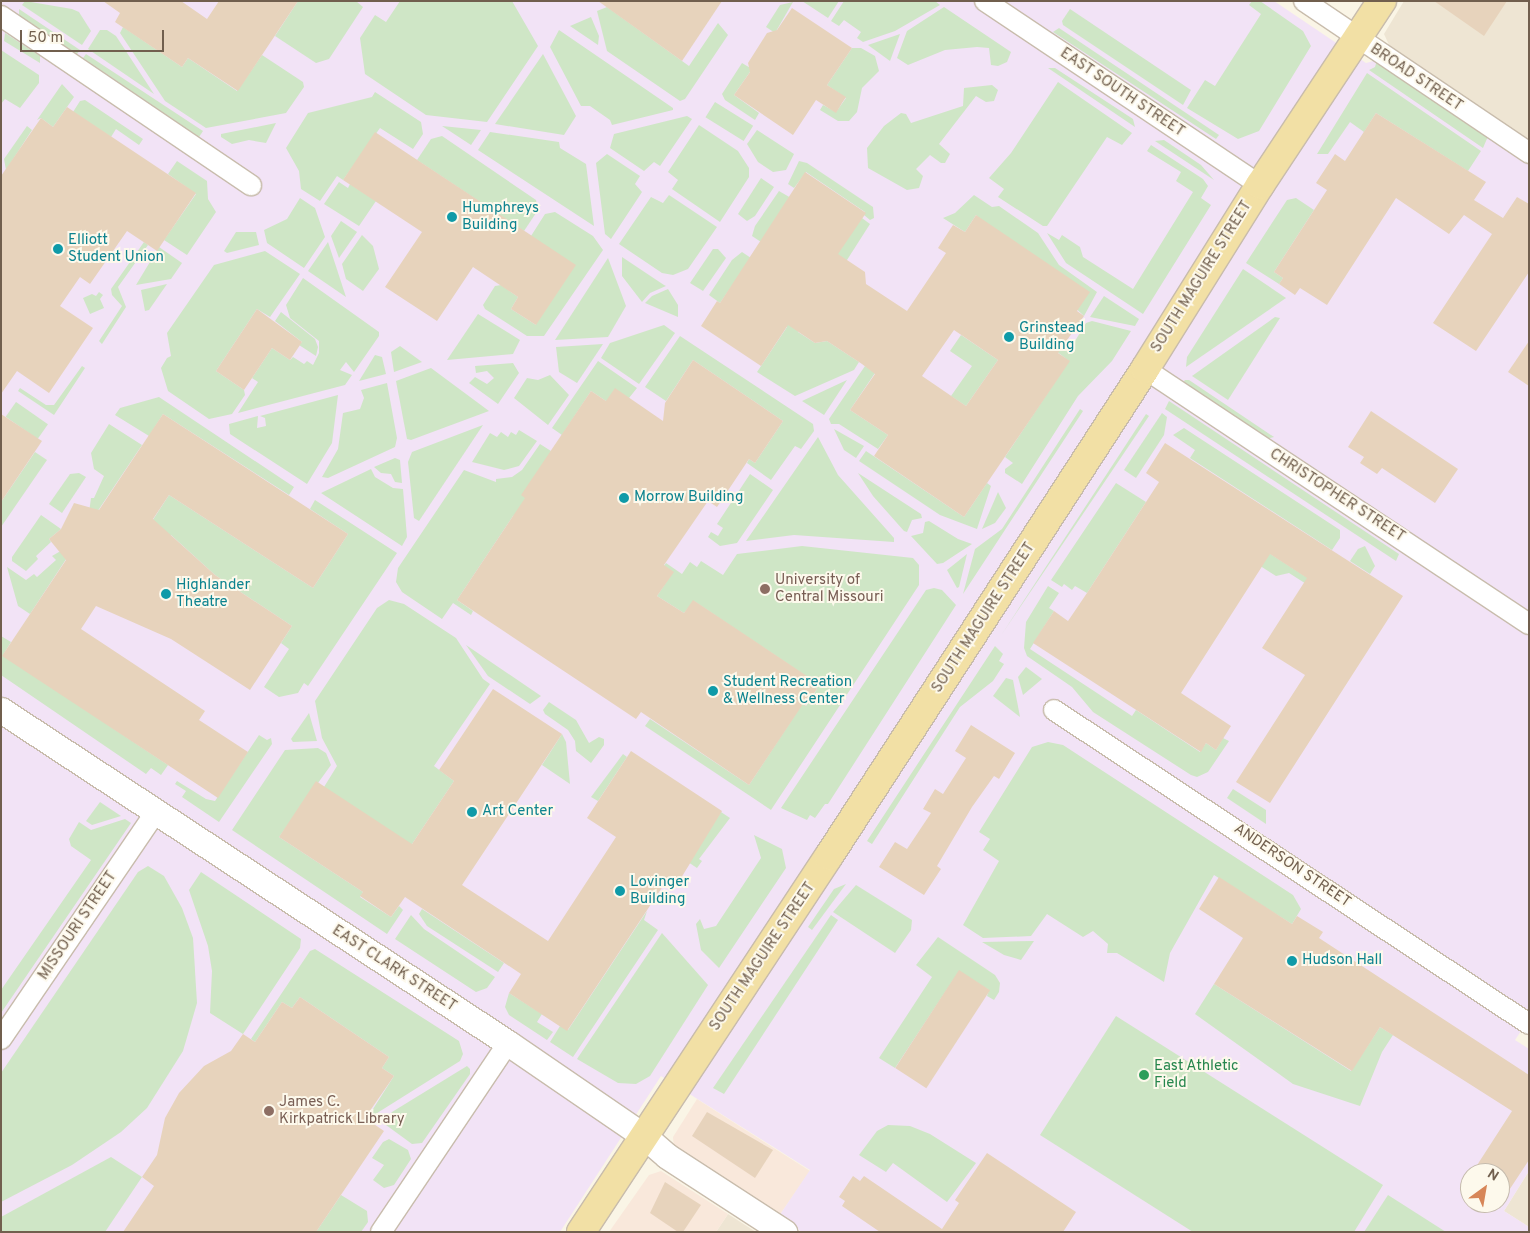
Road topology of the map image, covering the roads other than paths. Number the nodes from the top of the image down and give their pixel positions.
1 (985, 1) edge
2 (1304, 1) edge
3 (1382, 1) edge
4 (1, 16) edge
5 (1357, 38) junction
6 (1529, 152) edge
7 (250, 185) dead end
8 (1260, 185) junction
9 (1144, 369) junction
10 (1529, 624) edge
11 (1, 710) edge
12 (1054, 710) dead end
13 (155, 813) junction
14 (1529, 1024) edge
15 (1, 1039) edge
16 (508, 1043) junction
17 (644, 1136) junction
18 (381, 1232) edge
19 (581, 1232) edge
20 (784, 1232) edge

1 - 8 street, EAST SOUTH STREET
2 - 5 street, BROAD STREET
3 - 5 main road, SOUTH MAGUIRE STREET
4 - 7 street
5 - 6 street, BROAD STREET
5 - 8 main road, SOUTH MAGUIRE STREET
8 - 9 main road, SOUTH MAGUIRE STREET
9 - 10 street, CHRISTOPHER STREET
9 - 17 main road, SOUTH MAGUIRE STREET
11 - 13 street, EAST CLARK STREET
12 - 14 street, ANDERSON STREET
13 - 15 street, MISSOURI STREET
13 - 16 street, EAST CLARK STREET
16 - 17 street, EAST CLARK STREET
16 - 18 street
17 - 19 main road, SOUTH MAGUIRE STREET
17 - 20 street, EAST CLARK STREET

